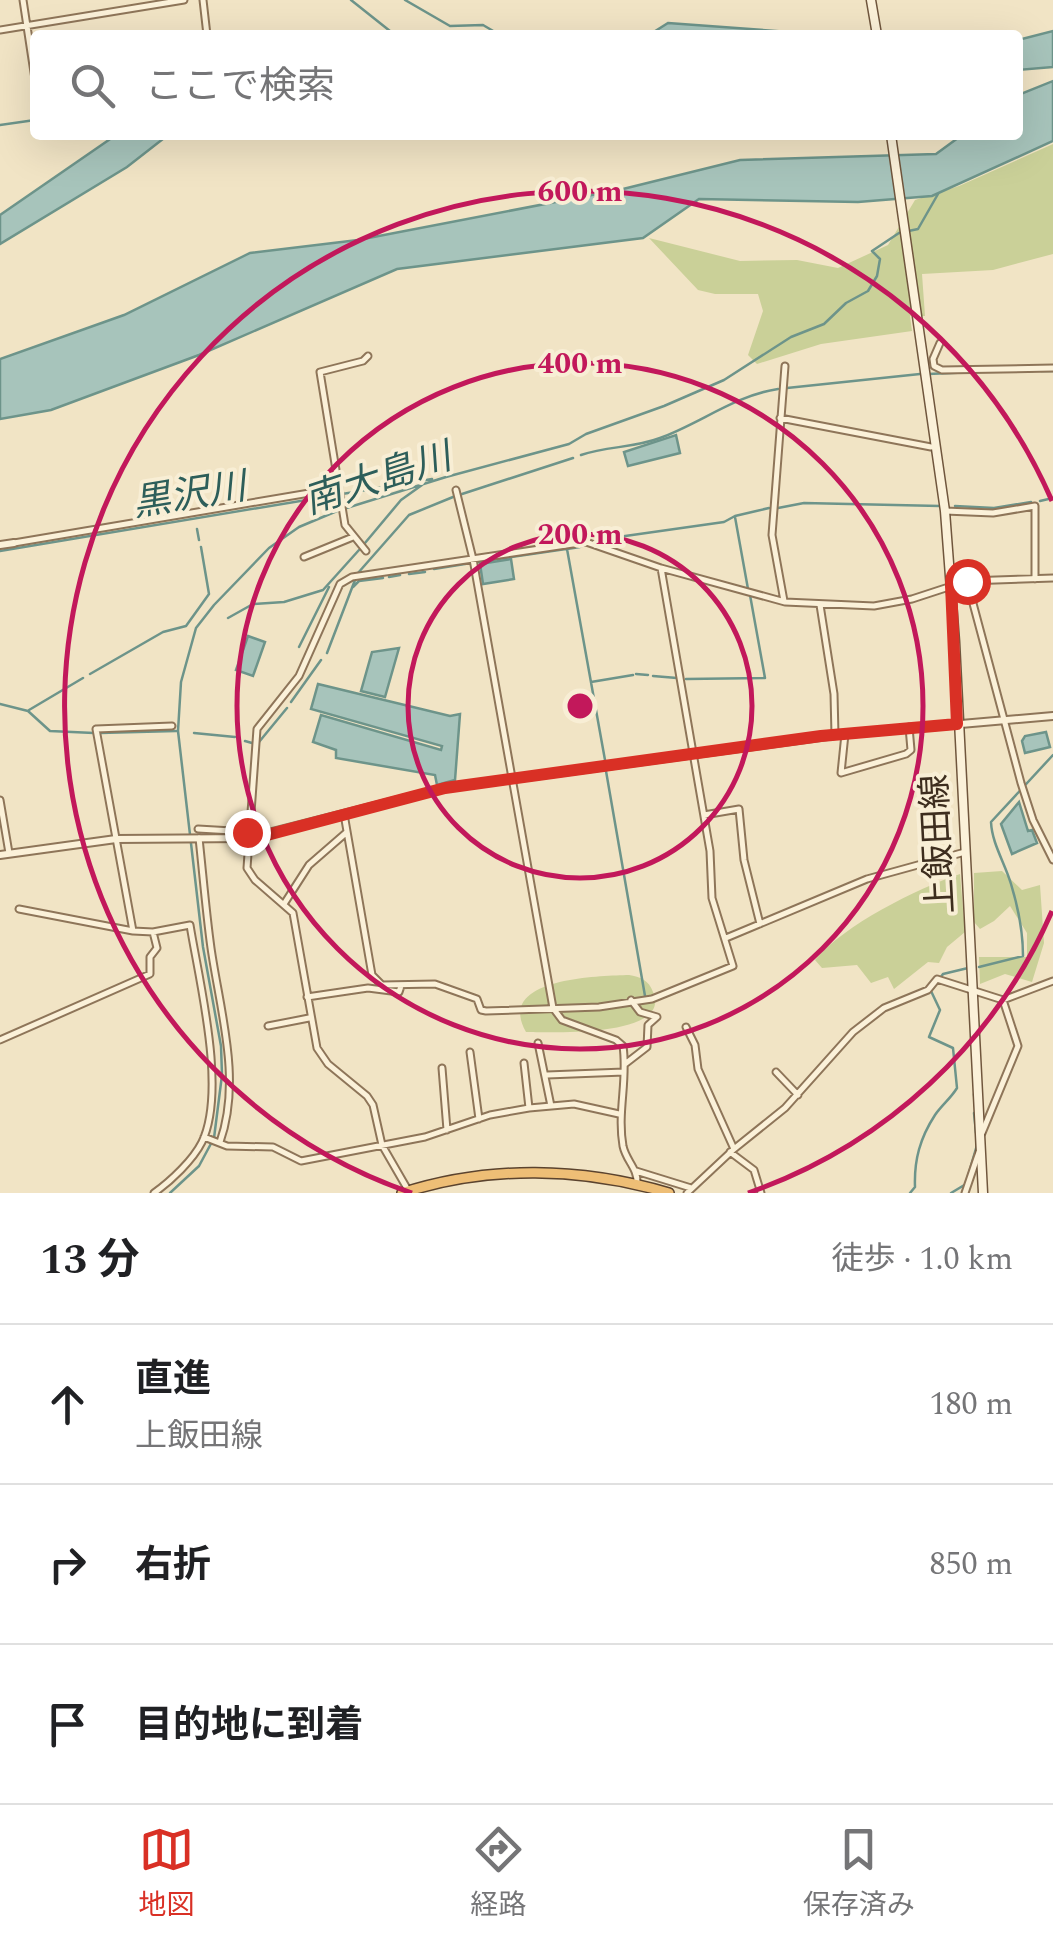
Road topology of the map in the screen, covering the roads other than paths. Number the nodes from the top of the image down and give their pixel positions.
1 (23, 0) edge
2 (184, 0) edge
3 (203, 0) edge
4 (871, 0) edge
5 (28, 26) junction
6 (0, 30) edge
7 (206, 30) edge
8 (875, 30) edge
9 (30, 41) edge
10 (892, 140) edge
11 (940, 343) dead end
12 (368, 356) dead end
13 (785, 366) dead end
14 (1053, 368) edge
15 (780, 418) junction
16 (931, 447) dead end
17 (456, 490) dead end
18 (341, 500) junction
19 (945, 511) junction
20 (353, 537) junction
21 (14, 543) joint
22 (0, 545) edge
23 (366, 551) dead end
24 (304, 558) dead end
25 (473, 559) junction
26 (660, 568) junction
27 (1053, 578) edge
28 (1035, 579) junction
29 (967, 581) junction
30 (951, 585) junction
31 (785, 602) junction
32 (820, 604) junction
33 (1053, 716) edge
34 (1004, 718) junction
35 (957, 724) junction
36 (172, 726) dead end
37 (909, 727) junction
38 (835, 734) junction
39 (844, 734) junction
40 (694, 754) junction
41 (512, 778) junction
42 (0, 800) edge
43 (344, 814) junction
44 (704, 815) junction
45 (198, 829) dead end
46 (347, 832) junction
47 (249, 835) junction
48 (116, 838) junction
49 (198, 838) junction
50 (965, 852) junction
51 (10, 853) junction
52 (0, 855) edge
53 (1053, 860) edge
54 (284, 904) junction
55 (19, 909) dead end
56 (760, 924) junction
57 (133, 931) junction
58 (153, 932) junction
59 (726, 938) junction
60 (1053, 981) edge
61 (401, 986) junction
62 (973, 990) junction
63 (307, 998) junction
64 (631, 1000) junction
65 (1004, 1000) junction
66 (553, 1008) junction
67 (310, 1017) junction
68 (268, 1026) dead end
69 (686, 1028) dead end
70 (0, 1040) edge
71 (538, 1043) dead end
72 (470, 1052) dead end
73 (524, 1063) dead end
74 (624, 1064) junction
75 (442, 1068) dead end
76 (624, 1072) junction
77 (776, 1072) dead end
78 (547, 1075) junction
79 (798, 1096) junction
80 (550, 1106) junction
81 (528, 1108) junction
82 (619, 1114) junction
83 (479, 1119) junction
84 (447, 1130) junction
85 (980, 1136) junction
86 (206, 1138) junction
87 (218, 1142) junction
88 (382, 1145) junction
89 (980, 1149) junction
90 (732, 1151) junction
91 (636, 1170) junction
92 (640, 1188) edge
93 (689, 1190) edge
94 (407, 1192) edge
95 (154, 1193) edge
96 (669, 1193) edge
97 (761, 1193) edge
98 (965, 1193) edge
99 (982, 1193) edge

1 - 5 street
2 - 5 street
3 - 7 street
4 - 8 main road
5 - 6 street
5 - 9 street
10 - 19 main road, 上飯田線
11 - 14 street
12 - 18 street
13 - 15 street
15 - 16 street
15 - 31 street
17 - 25 street
18 - 20 street
18 - 21 street
19 - 28 street
19 - 30 main road, 上飯田線
20 - 23 street
20 - 24 street
21 - 22 street
25 - 26 street
25 - 41 street
25 - 47 street
26 - 31 street
26 - 40 street
27 - 28 street
28 - 29 street
29 - 30 street
29 - 34 street
30 - 32 street
30 - 35 main road, 上飯田線
31 - 32 street
32 - 38 street
33 - 34 street
34 - 35 street
34 - 53 street
35 - 37 street
35 - 50 main road, 上飯田線
36 - 48 street
37 - 39 street
37 - 39 street
38 - 39 street
38 - 40 street
40 - 41 street
40 - 44 street
41 - 43 street
41 - 66 street
42 - 51 street
43 - 46 street
43 - 47 street
44 - 56 street
44 - 59 street
45 - 47 street
46 - 54 street
46 - 61 street
47 - 49 street
47 - 54 street
48 - 49 street
48 - 51 street
48 - 57 street
49 - 87 street
50 - 56 street
50 - 62 main road, 上飯田線
51 - 52 street
54 - 63 street
55 - 57 street
56 - 59 street
57 - 58 street
58 - 70 street
58 - 86 street
59 - 64 street
60 - 65 street
61 - 63 street
61 - 66 street
62 - 65 street
62 - 79 street
62 - 85 main road, 上飯田線
63 - 67 street
64 - 66 street
64 - 74 street
65 - 85 street
66 - 74 street
67 - 68 street
67 - 88 street
69 - 90 street
71 - 78 street
72 - 83 street
73 - 81 street
74 - 76 street
75 - 84 street
76 - 78 street
76 - 82 street
77 - 79 street
78 - 80 street
79 - 90 street
80 - 81 street
80 - 82 street
81 - 83 street
82 - 91 street
83 - 84 street
84 - 88 street
85 - 89 main road, 上飯田線
86 - 87 street
86 - 95 street
87 - 88 street
88 - 94 street
89 - 98 street
89 - 99 main road, 上飯田線
90 - 93 street
90 - 97 street
91 - 92 street
91 - 93 street
92 - 94 highway
92 - 96 highway

